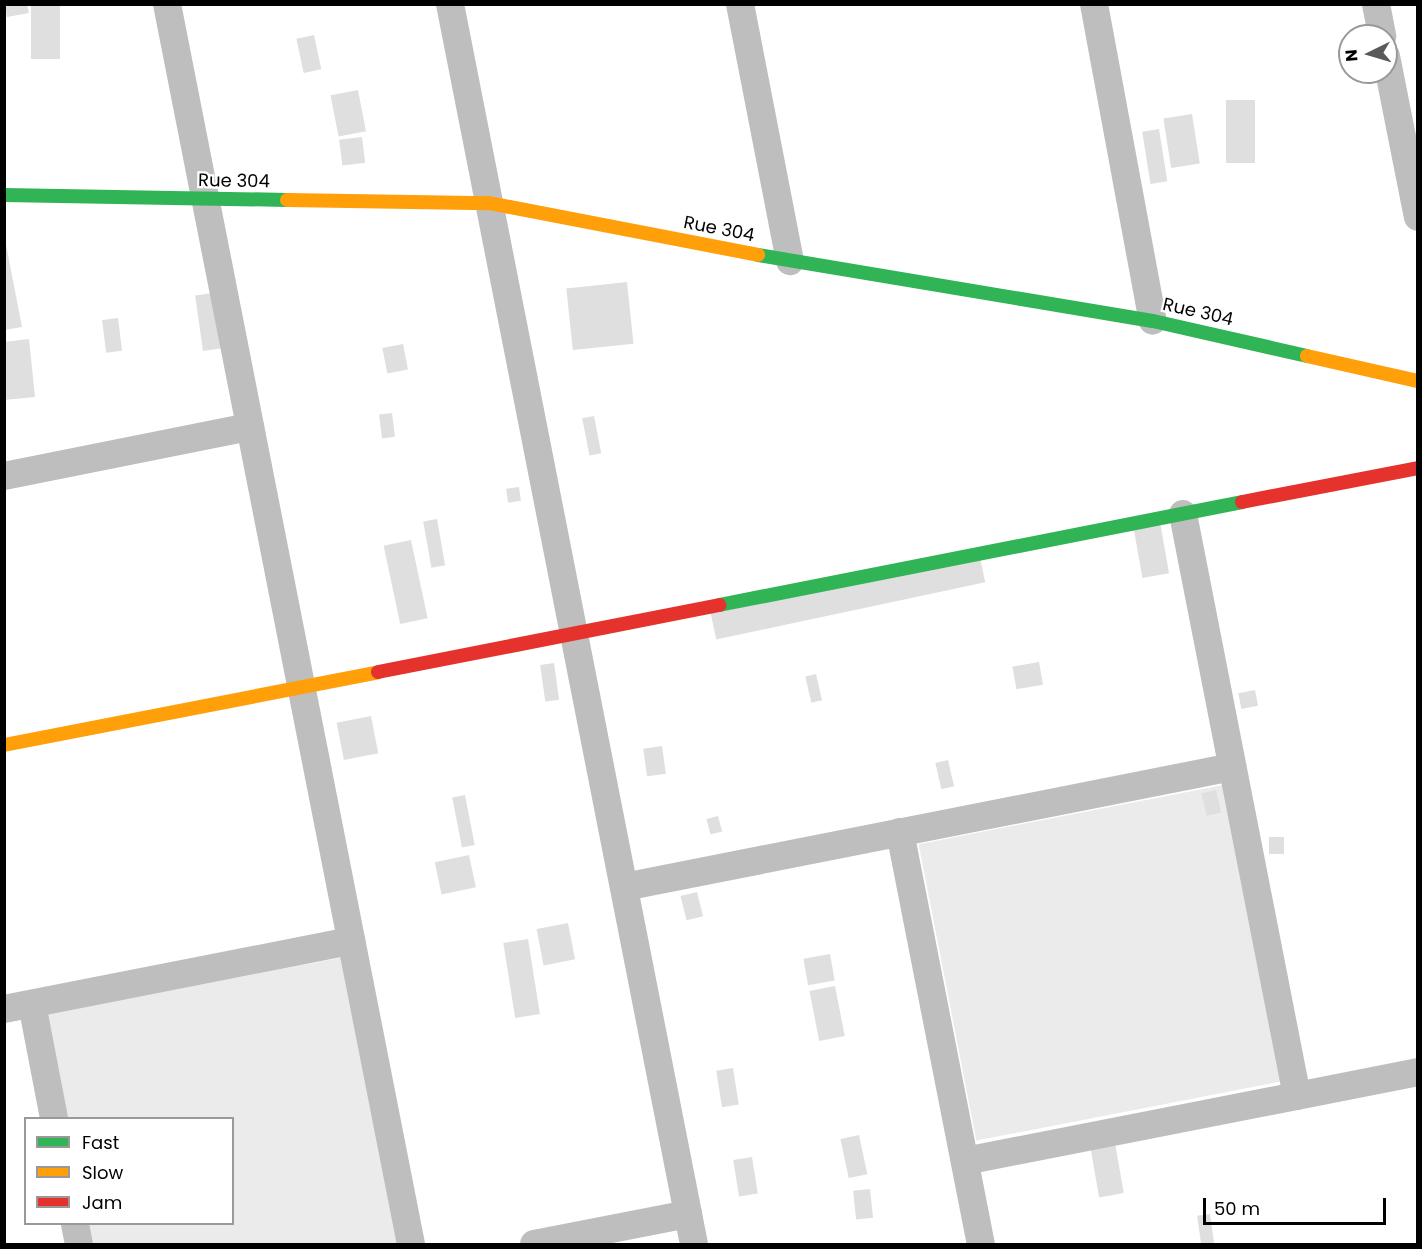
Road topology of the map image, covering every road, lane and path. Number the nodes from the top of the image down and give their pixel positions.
1 (167, 4) edge
2 (450, 4) edge
3 (740, 4) edge
4 (1094, 4) edge
5 (1376, 4) edge
6 (1380, 24) edge
7 (1392, 84) edge
8 (4, 195) edge
9 (205, 199) junction
10 (489, 203) junction
11 (1418, 218) edge
12 (790, 261) junction
13 (1153, 321) junction
14 (1418, 381) edge
15 (250, 427) junction
16 (1418, 468) edge
17 (4, 476) edge
18 (1183, 514) junction
19 (574, 634) junction
20 (301, 687) junction
21 (4, 745) edge
22 (1232, 767) junction
23 (900, 832) junction
24 (624, 887) junction
25 (351, 941) junction
26 (18, 1007) edge
27 (1418, 1072) edge
28 (1297, 1096) junction
29 (53, 1117) edge
30 (965, 1161) junction
31 (688, 1214) junction
32 (75, 1225) edge
33 (79, 1245) edge
34 (411, 1245) edge
35 (534, 1245) edge
36 (694, 1245) edge
37 (981, 1245) edge

1 - 9 street
2 - 10 street
3 - 12 street
4 - 13 street
5 - 6 street
7 - 11 street
8 - 9 street, Rue 304
9 - 10 street, Rue 304
9 - 15 street
10 - 12 street, Rue 304
10 - 19 street
12 - 13 street, Rue 304
13 - 14 street, Rue 304
15 - 17 street
15 - 20 street
16 - 18 street
18 - 19 street
18 - 22 street
19 - 20 street
19 - 24 street
20 - 21 street
20 - 25 street
22 - 23 street
22 - 28 street
23 - 24 street
23 - 30 street
24 - 31 street
25 - 26 street
25 - 34 street
26 - 29 street
27 - 28 street
28 - 30 street
30 - 37 street
31 - 35 street
31 - 36 street
32 - 33 street

